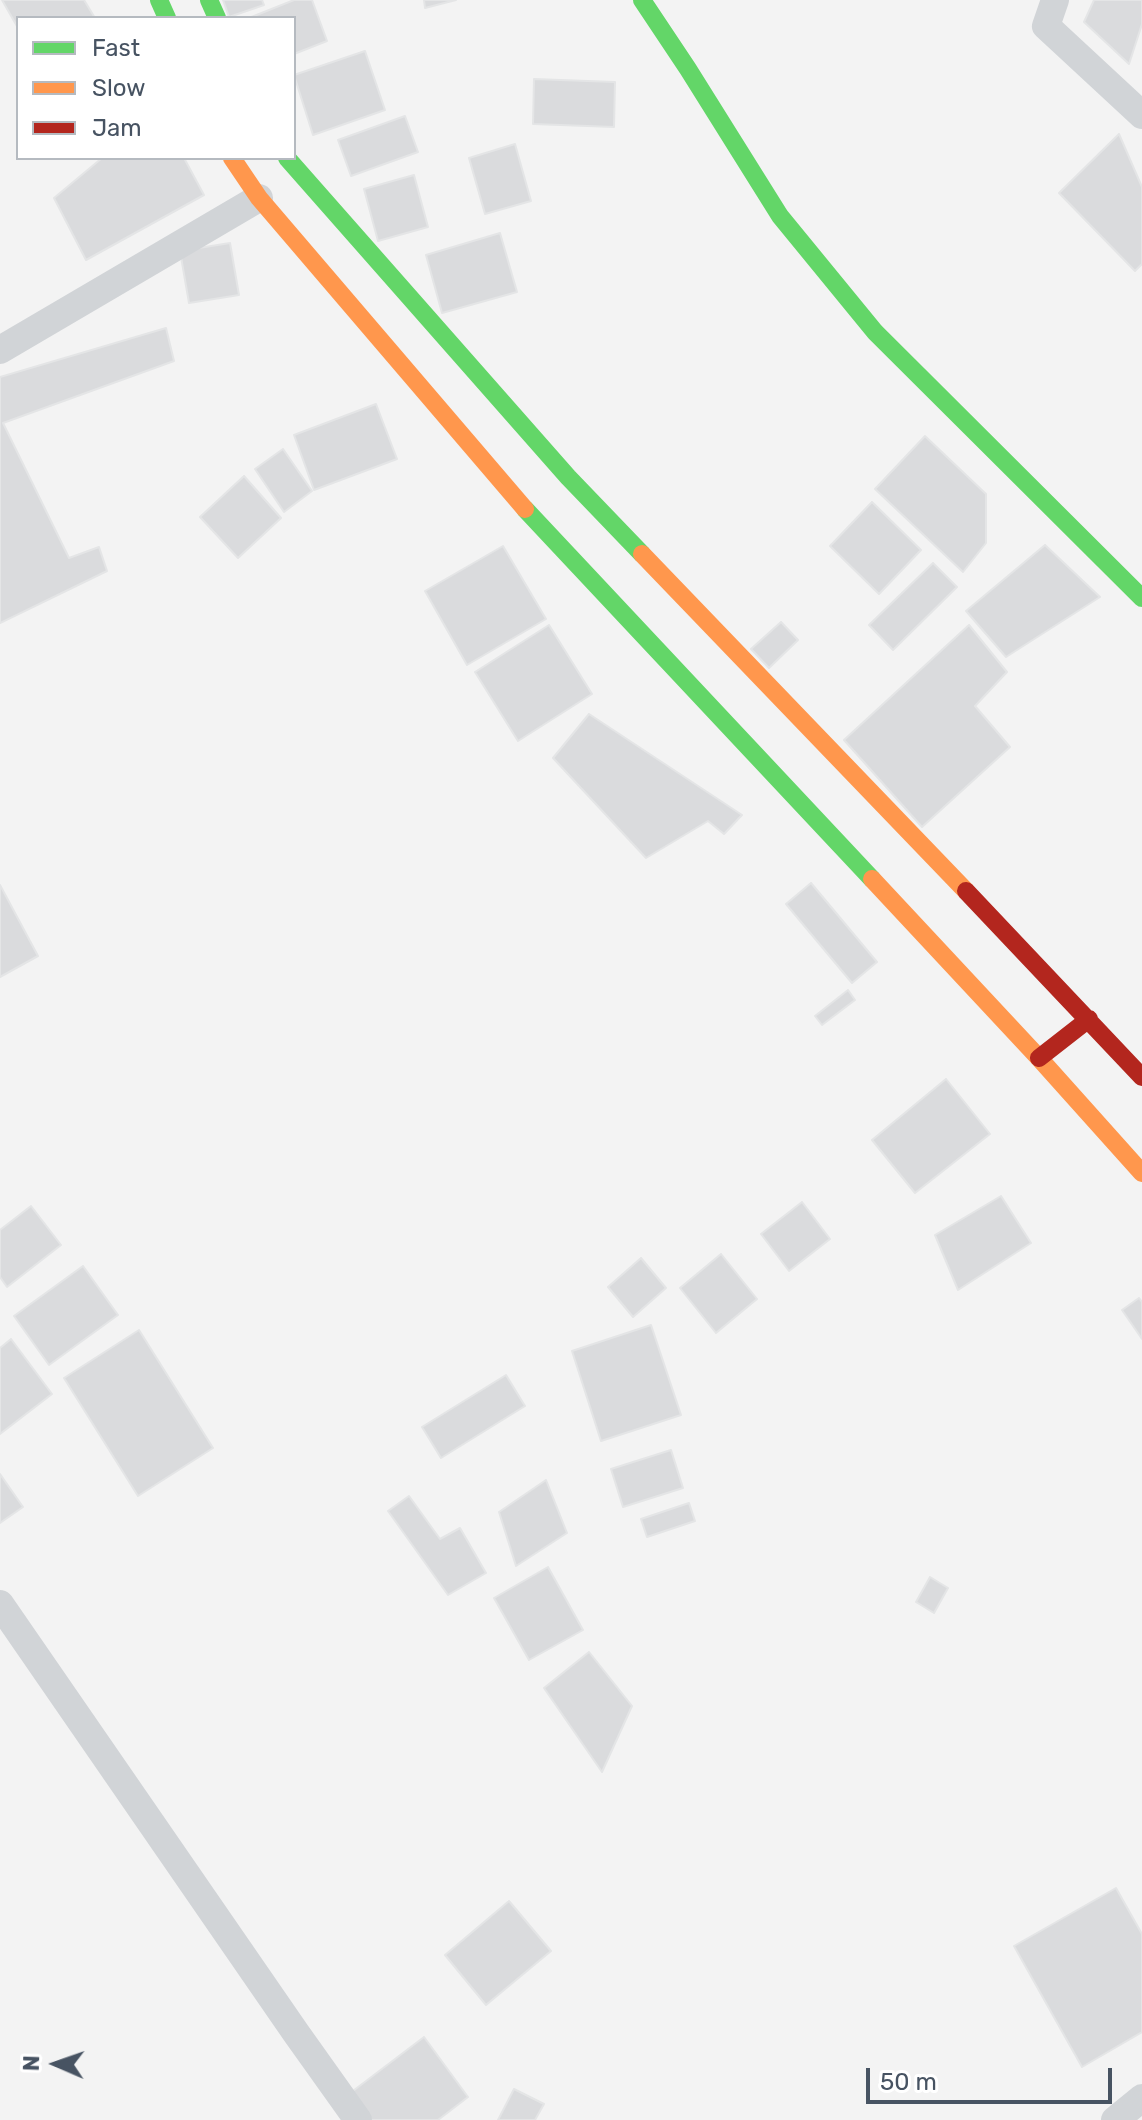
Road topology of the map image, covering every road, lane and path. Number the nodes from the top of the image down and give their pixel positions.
1 (642, 0) edge
2 (1055, 0) edge
3 (1142, 115) edge
4 (233, 160) edge
5 (289, 160) edge
6 (259, 198) junction
7 (0, 350) edge
8 (1142, 598) edge
9 (1089, 1019) junction
10 (1039, 1058) junction
11 (1142, 1077) edge
12 (1142, 1173) edge
13 (0, 1604) edge
14 (1142, 2098) edge
15 (358, 2120) edge
16 (1115, 2120) edge

1 - 8 main road
2 - 3 street
4 - 6 main road
5 - 9 main road
6 - 7 street
6 - 10 main road
9 - 10 main road
9 - 11 main road
10 - 12 main road
13 - 15 street
14 - 16 street

